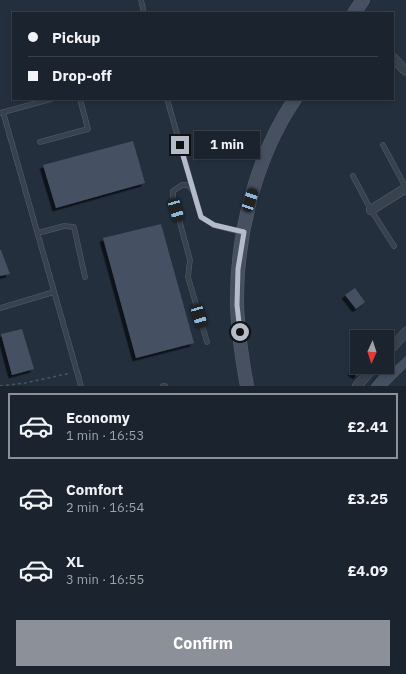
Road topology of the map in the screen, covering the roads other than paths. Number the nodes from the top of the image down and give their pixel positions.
1 (141, 0) edge
2 (363, 0) edge
3 (144, 12) edge
4 (355, 12) edge
5 (394, 59) edge
6 (406, 71) edge
7 (47, 100) edge
8 (80, 100) edge
9 (167, 100) edge
10 (294, 100) edge
11 (1, 113) edge
12 (40, 142) dead end
13 (383, 145) dead end
14 (353, 176) dead end
15 (406, 188) edge
16 (194, 191) junction
17 (371, 210) junction
18 (244, 232) junction
19 (38, 233) junction
20 (394, 246) dead end
21 (85, 277) dead end
22 (54, 292) junction
23 (0, 308) edge
24 (405, 335) edge
25 (206, 342) dead end
26 (394, 346) edge
27 (368, 374) edge
28 (81, 386) edge
29 (248, 386) edge
30 (357, 386) edge

1 - 3 lane
2 - 4 main road
5 - 6 street
7 - 11 lane
8 - 12 lane
9 - 16 lane
10 - 18 main road
11 - 19 lane
13 - 15 lane
14 - 17 lane
15 - 17 street
16 - 18 lane
16 - 25 lane
17 - 20 lane
18 - 29 main road
19 - 21 lane
19 - 22 lane
22 - 23 lane
22 - 28 lane
24 - 26 street
27 - 30 street

